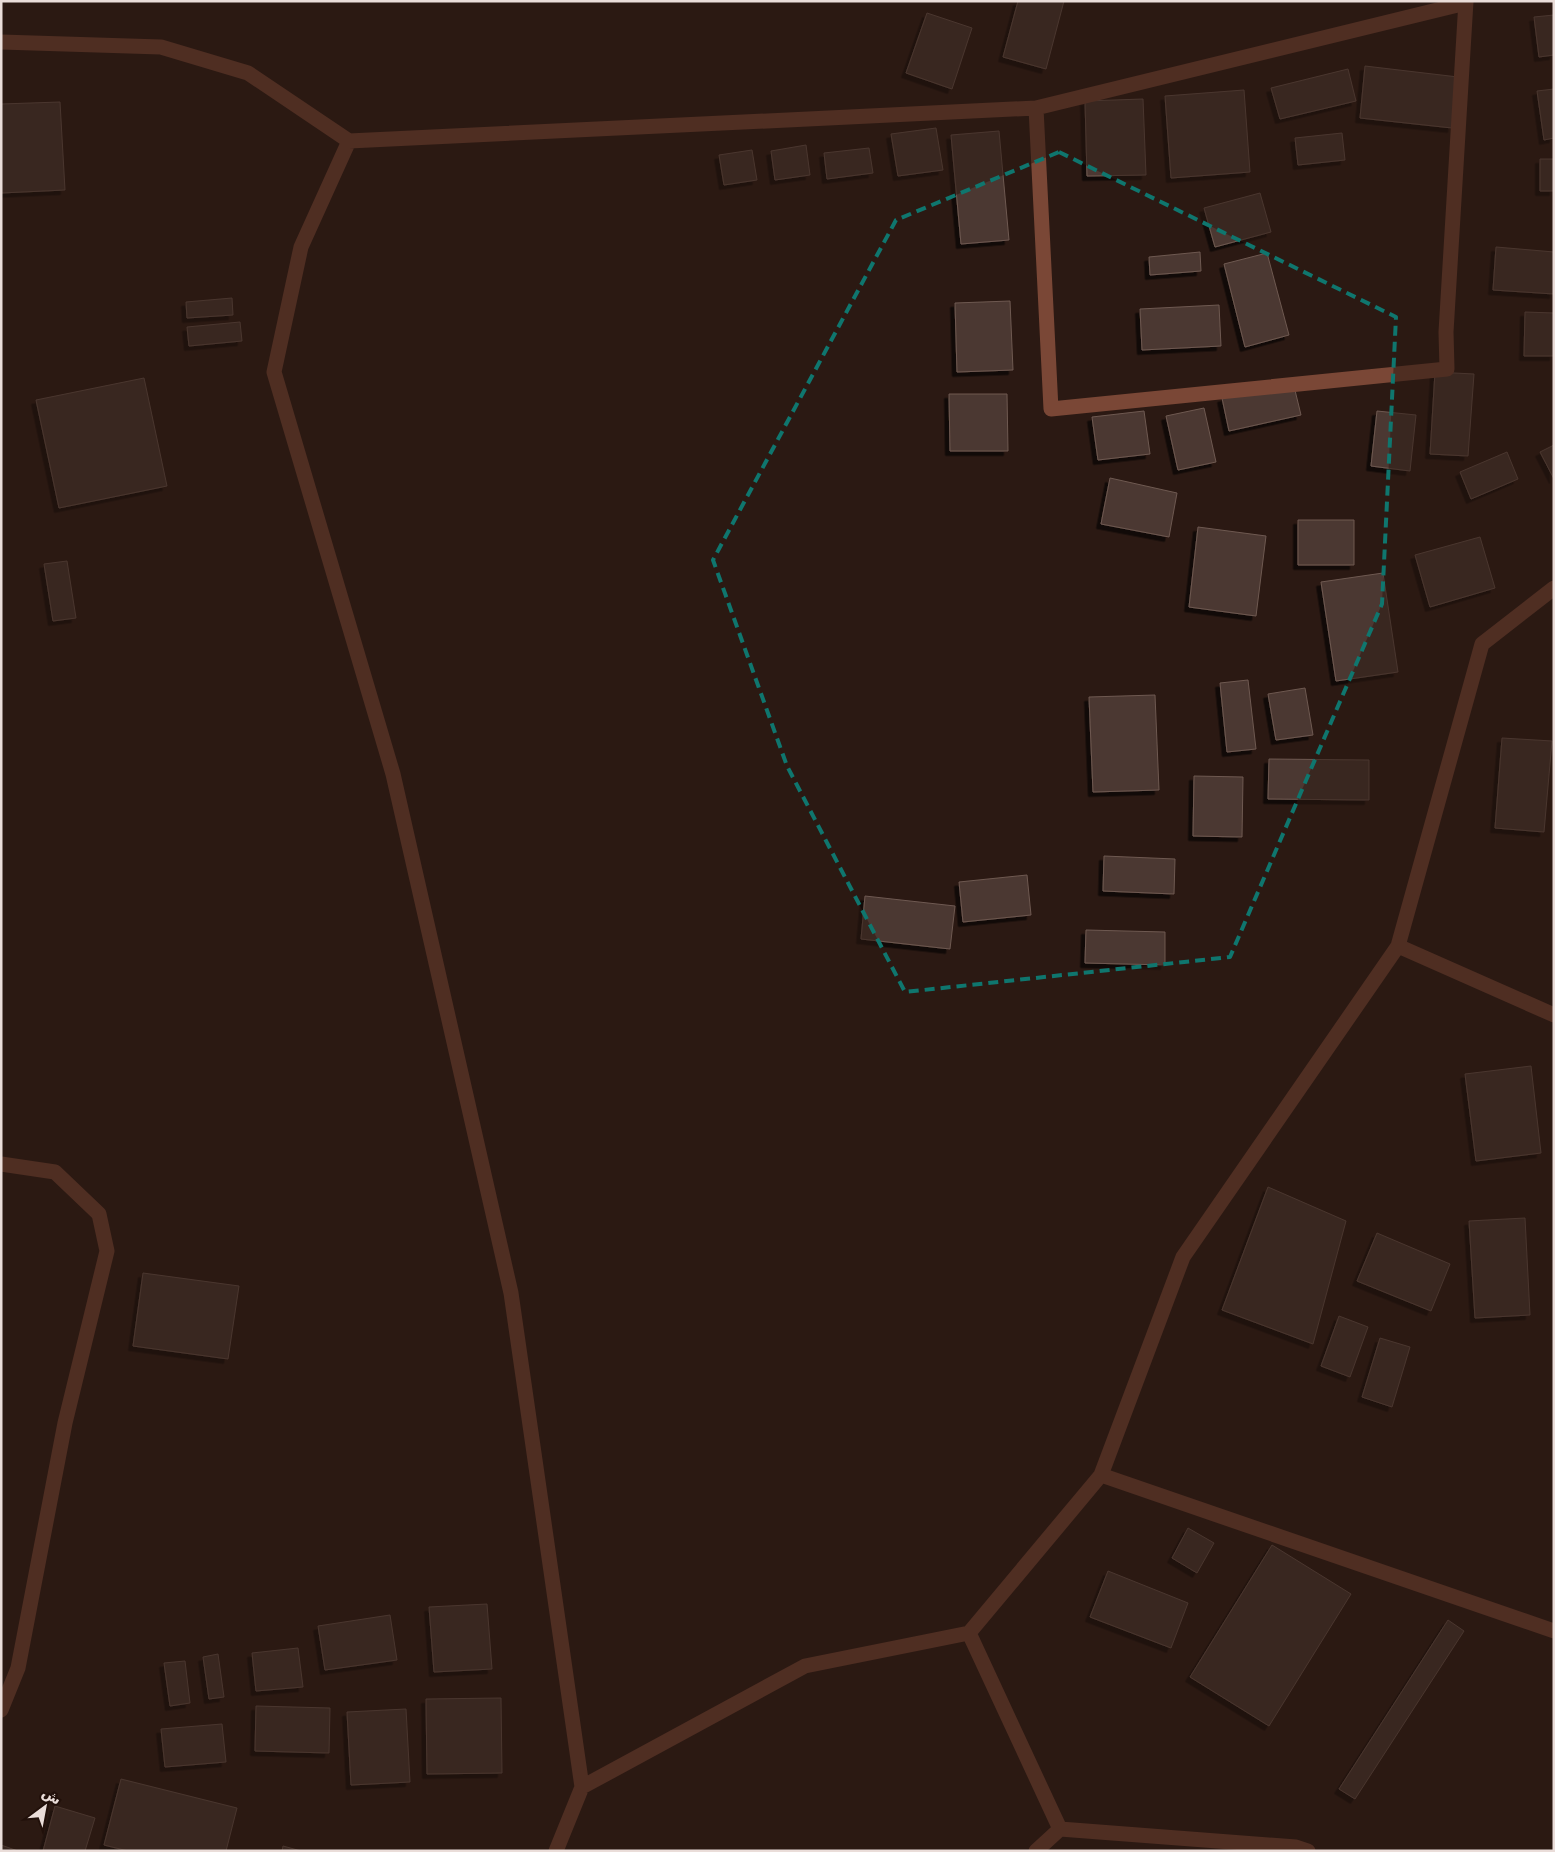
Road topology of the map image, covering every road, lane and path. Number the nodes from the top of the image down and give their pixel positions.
1 (1466, 2) edge
2 (1, 42) edge
3 (1036, 108) junction
4 (349, 141) junction
5 (1554, 588) edge
6 (1398, 946) junction
7 (1554, 1015) edge
8 (1, 1164) edge
9 (1101, 1475) junction
10 (1554, 1631) edge
11 (969, 1633) junction
12 (1, 1710) edge
13 (582, 1787) junction
14 (1060, 1829) junction
15 (556, 1851) edge
16 (1036, 1851) edge
17 (1308, 1851) edge

1 - 3 street
1 - 3 street
2 - 4 street
3 - 4 street
4 - 13 street
5 - 6 street
6 - 7 street
6 - 9 street
8 - 12 street
9 - 10 street
9 - 11 street
11 - 13 street
11 - 14 street
13 - 15 street
14 - 16 street
14 - 17 street

